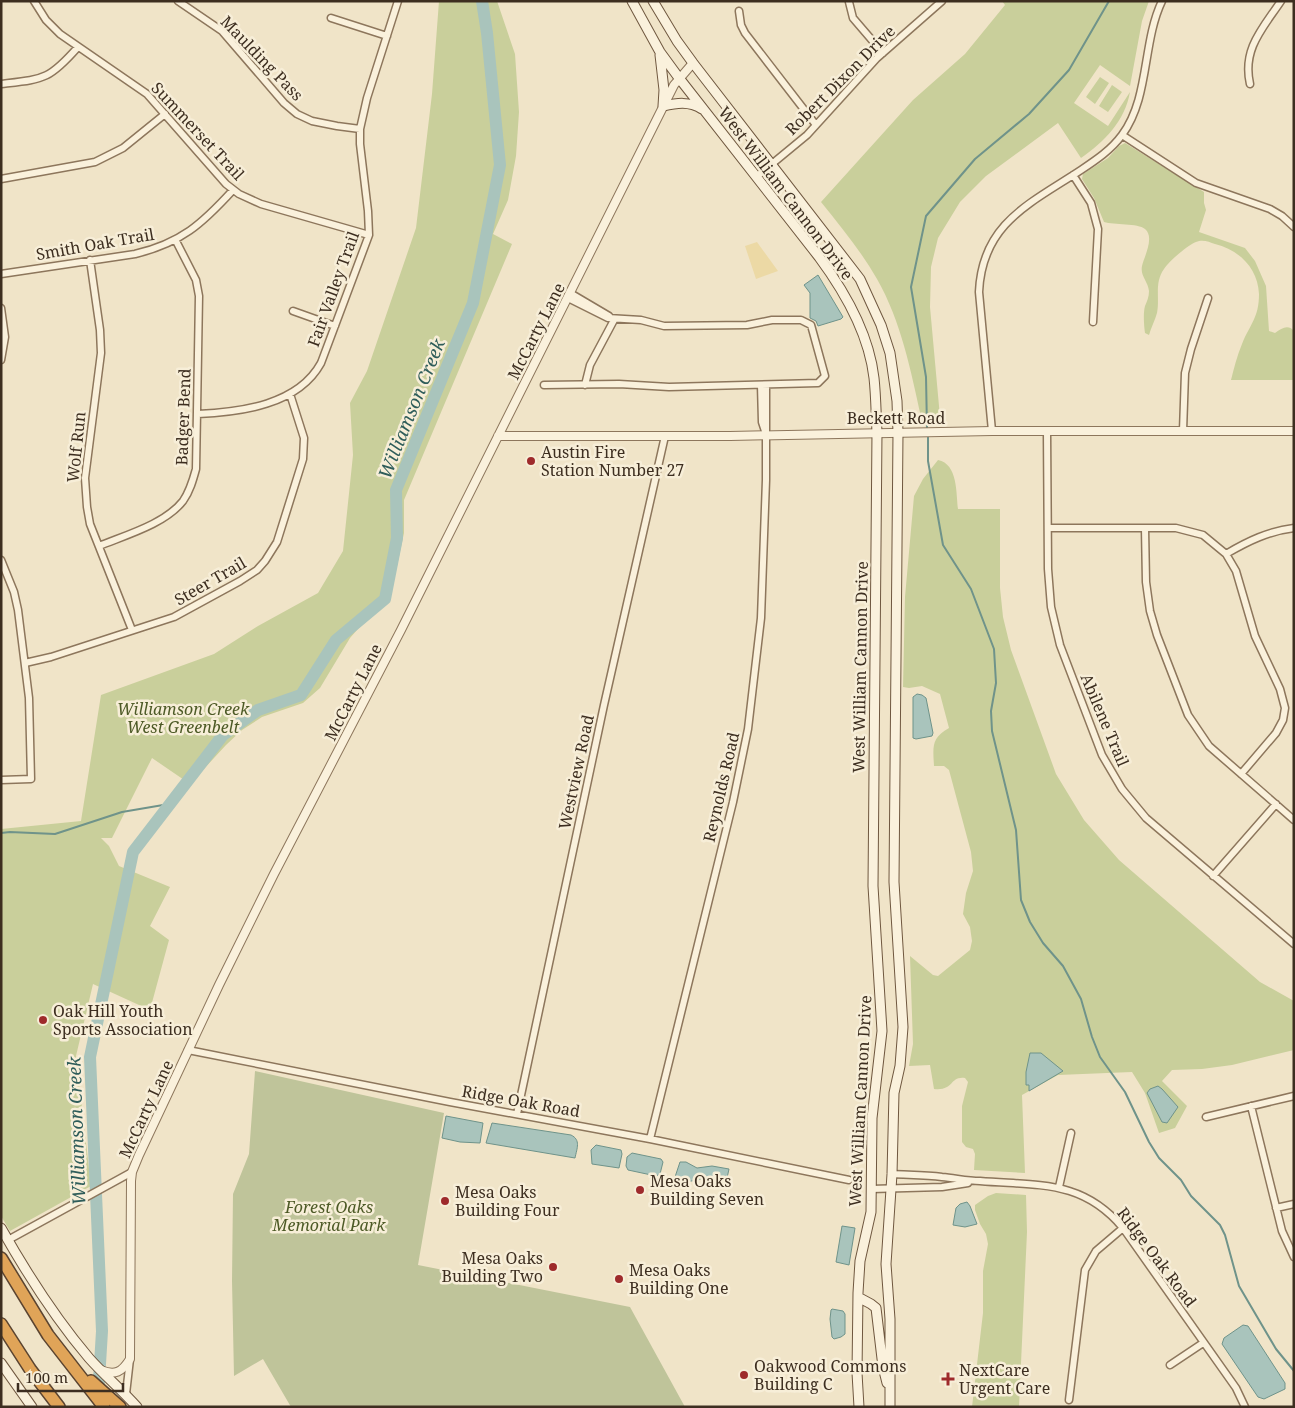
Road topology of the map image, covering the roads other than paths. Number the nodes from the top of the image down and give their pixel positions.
1 (34, 1) edge
2 (178, 1) edge
3 (398, 1) edge
4 (632, 1) edge
5 (653, 1) edge
6 (942, 1) edge
7 (1162, 1) edge
8 (1281, 1) edge
9 (850, 2) edge
10 (740, 10) dead end
11 (331, 18) dead end
12 (387, 36) junction
13 (78, 47) junction
14 (660, 52) junction
15 (883, 52) junction
16 (693, 63) junction
17 (678, 78) junction
18 (1, 84) edge
19 (1250, 84) dead end
20 (663, 106) junction
21 (707, 112) junction
22 (165, 114) junction
23 (816, 125) junction
24 (360, 129) junction
25 (1122, 135) junction
26 (772, 164) junction
27 (1073, 175) junction
28 (756, 177) junction
29 (1, 179) edge
30 (233, 190) junction
31 (1294, 227) edge
32 (369, 235) junction
33 (176, 241) junction
34 (90, 260) junction
35 (1, 274) edge
36 (569, 295) junction
37 (1208, 298) dead end
38 (1, 308) edge
39 (293, 311) dead end
40 (614, 320) junction
41 (1093, 322) dead end
42 (335, 326) junction
43 (1, 360) edge
44 (544, 385) dead end
45 (585, 385) junction
46 (764, 385) junction
47 (290, 394) junction
48 (198, 414) junction
49 (992, 431) junction
50 (1048, 431) junction
51 (1182, 431) junction
52 (1294, 431) edge
53 (877, 432) junction
54 (898, 432) junction
55 (767, 434) junction
56 (498, 436) junction
57 (665, 436) junction
58 (1048, 528) junction
59 (1145, 528) junction
60 (1294, 528) edge
61 (99, 546) junction
62 (1226, 554) junction
63 (1, 560) edge
64 (132, 630) junction
65 (25, 663) junction
66 (1241, 774) junction
67 (1, 780) edge
68 (1276, 804) junction
69 (1294, 820) edge
70 (1213, 876) junction
71 (1294, 944) edge
72 (188, 1050) junction
73 (1294, 1096) edge
74 (1251, 1106) junction
75 (517, 1114) junction
76 (1206, 1117) dead end
77 (1071, 1133) dead end
78 (650, 1139) junction
79 (132, 1172) junction
80 (892, 1174) junction
81 (849, 1180) dead end
82 (977, 1181) junction
83 (1059, 1187) junction
84 (892, 1188) junction
85 (871, 1189) junction
86 (1294, 1204) edge
87 (1276, 1208) junction
88 (1, 1228) edge
89 (1123, 1228) junction
90 (8, 1240) junction
91 (1294, 1257) edge
92 (1, 1258) edge
93 (858, 1297) junction
94 (1, 1324) edge
95 (1203, 1342) junction
96 (130, 1359) junction
97 (67, 1360) junction
98 (1, 1363) edge
99 (1170, 1365) dead end
100 (100, 1369) junction
101 (890, 1390) junction
102 (126, 1394) junction
103 (1069, 1400) dead end
104 (119, 1406) edge
105 (32, 1407) edge
106 (59, 1407) edge
107 (104, 1407) edge
108 (137, 1407) edge
109 (859, 1407) edge
110 (890, 1407) edge
111 (1245, 1407) edge

1 - 13 street, Summerset Trail
2 - 24 street, Maulding Pass
3 - 12 street, Fair Valley Trail
4 - 14 main road, West William Cannon Drive
5 - 16 main road, West William Cannon Drive
6 - 15 street, Robert Dixon Drive
7 - 25 street
8 - 19 street
9 - 15 street
10 - 23 street
11 - 12 street
12 - 24 street, Fair Valley Trail
13 - 18 street
13 - 22 street, Summerset Trail
14 - 17 main road, West William Cannon Drive
14 - 20 main road
15 - 23 street, Robert Dixon Drive
16 - 17 street, McCarty Lane
16 - 26 main road, West William Cannon Drive
17 - 20 street, McCarty Lane
17 - 21 main road, West William Cannon Drive
20 - 21 main road
20 - 36 street, McCarty Lane
21 - 28 main road, West William Cannon Drive
22 - 29 street
22 - 30 street, Summerset Trail
23 - 26 street, Robert Dixon Drive
24 - 32 street, Fair Valley Trail
25 - 27 street
25 - 31 street
26 - 28 street, Robert Dixon Drive
26 - 54 main road, West William Cannon Drive
27 - 41 street
27 - 49 street
28 - 53 main road, West William Cannon Drive
30 - 32 street, Summerset Trail
30 - 33 street, Smith Oak Trail
32 - 42 street, Fair Valley Trail
33 - 34 street, Smith Oak Trail
33 - 48 street, Badger Bend
34 - 35 street, Smith Oak Trail
34 - 61 street, Wolf Run
36 - 40 street
36 - 56 street, McCarty Lane
37 - 51 street
38 - 43 street
39 - 42 street
40 - 45 street
40 - 46 street
42 - 47 street, Fair Valley Trail
44 - 45 street
45 - 46 street
46 - 55 street, Reynolds Road
47 - 48 street, Fair Valley Trail
47 - 64 street, Steer Trail
48 - 61 street, Badger Bend
49 - 50 street, Beckett Road
49 - 54 street, Beckett Road
50 - 51 street, Beckett Road
50 - 58 street, Abilene Trail
51 - 52 street, Beckett Road
53 - 54 street, Beckett Road
53 - 55 street, Beckett Road
53 - 85 main road, West William Cannon Drive
54 - 80 main road, West William Cannon Drive
55 - 57 street, Beckett Road
55 - 78 street, Reynolds Road
56 - 57 street, Beckett Road
56 - 72 street, McCarty Lane
57 - 75 street, Westview Road
58 - 59 street
58 - 70 street, Abilene Trail
59 - 62 street
59 - 66 street
60 - 62 street
61 - 64 street, Wolf Run
62 - 66 street
63 - 65 street
64 - 65 street, Steer Trail
65 - 67 street
66 - 68 street
68 - 69 street
68 - 70 street
70 - 71 street, Abilene Trail
72 - 75 street, Ridge Oak Road
72 - 79 street, McCarty Lane
73 - 74 street
74 - 76 street
74 - 87 street
75 - 78 street, Ridge Oak Road
77 - 83 street
78 - 81 street, Ridge Oak Road
79 - 90 street
79 - 96 street, McCarty Lane
80 - 82 street, Ridge Oak Road
80 - 84 main road, West William Cannon Drive
82 - 83 street, Ridge Oak Road
82 - 84 street, Ridge Oak Road
83 - 89 street, Ridge Oak Road
84 - 85 street, Ridge Oak Road
84 - 101 main road, West William Cannon Drive
85 - 93 main road, West William Cannon Drive
86 - 87 street
87 - 91 street
88 - 90 main road
89 - 95 street, Ridge Oak Road
89 - 103 street
90 - 100 main road
92 - 97 highway
93 - 101 main road
93 - 109 main road, West William Cannon Drive
94 - 106 highway
95 - 99 street
95 - 111 street, Ridge Oak Road
96 - 100 street
96 - 102 street, McCarty Lane
97 - 104 highway
97 - 107 highway
98 - 105 main road
100 - 102 main road
101 - 110 main road, West William Cannon Drive
102 - 108 main road

